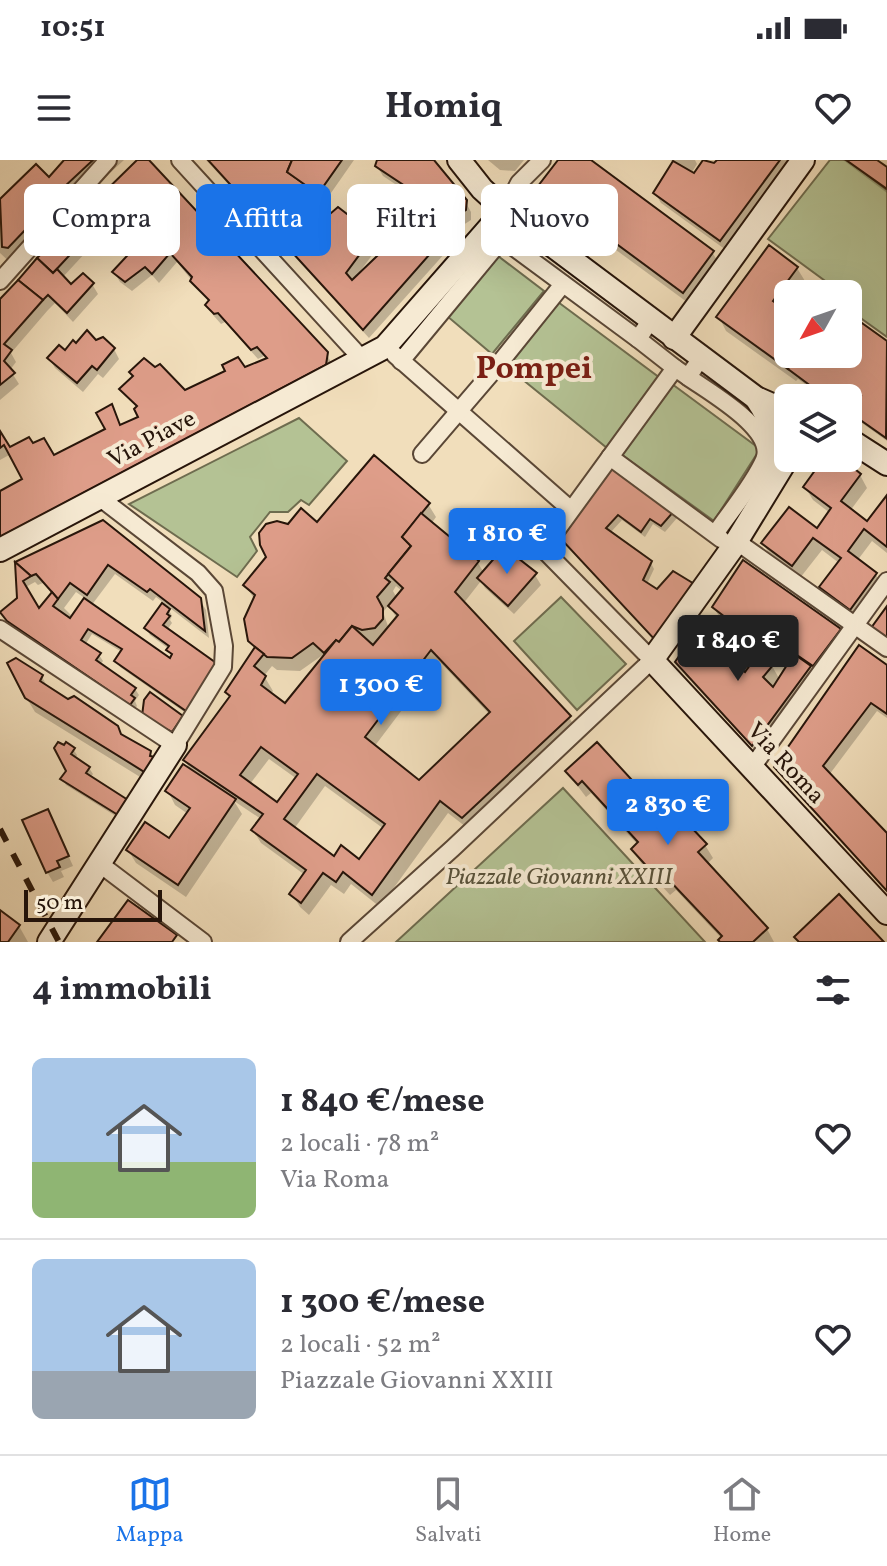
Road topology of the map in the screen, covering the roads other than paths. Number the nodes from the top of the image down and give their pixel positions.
1 (108, 160) edge
2 (180, 160) edge
3 (459, 160) edge
4 (542, 160) edge
5 (803, 160) edge
6 (518, 184) edge
7 (481, 188) edge
8 (481, 248) edge
9 (481, 252) edge
10 (525, 256) edge
11 (558, 256) edge
12 (3, 272) edge
13 (563, 284) junction
14 (644, 330) junction
15 (674, 338) junction
16 (701, 358) junction
17 (362, 359) junction
18 (682, 372) junction
19 (749, 392) junction
20 (774, 405) edge
21 (727, 406) junction
22 (458, 412) junction
23 (774, 429) edge
24 (862, 448) edge
25 (422, 454) dead end
26 (610, 457) junction
27 (887, 464) edge
28 (775, 472) edge
29 (99, 497) junction
30 (751, 498) junction
31 (570, 509) junction
32 (728, 541) junction
33 (0, 550) edge
34 (887, 581) edge
35 (855, 625) junction
36 (0, 629) edge
37 (887, 648) edge
38 (652, 660) junction
39 (175, 745) junction
40 (753, 766) junction
41 (100, 864) junction
42 (887, 913) edge
43 (51, 938) edge
44 (203, 942) edge
45 (349, 942) edge

1 - 12 street
2 - 17 street
3 - 7 street
4 - 6 street
5 - 15 street
8 - 17 street, Via Piave
9 - 22 street
10 - 13 street
11 - 14 street
13 - 14 street
13 - 22 street
14 - 15 street
14 - 18 street
15 - 16 street
16 - 18 street
16 - 19 street
17 - 29 street, Via Piave
18 - 21 street
18 - 26 street
19 - 20 street
19 - 21 street
19 - 23 street
21 - 30 street
22 - 25 street
22 - 31 street
24 - 27 street
26 - 31 street
26 - 32 street
28 - 30 street
29 - 33 street, Via Piave
29 - 39 street
30 - 32 street
31 - 38 street, Via Roma
32 - 35 street
32 - 38 street
34 - 35 street
35 - 37 street
35 - 40 street
36 - 39 street
38 - 40 street, Via Roma
38 - 45 street
39 - 41 street
40 - 42 street, Via Roma
41 - 43 street
41 - 44 street

